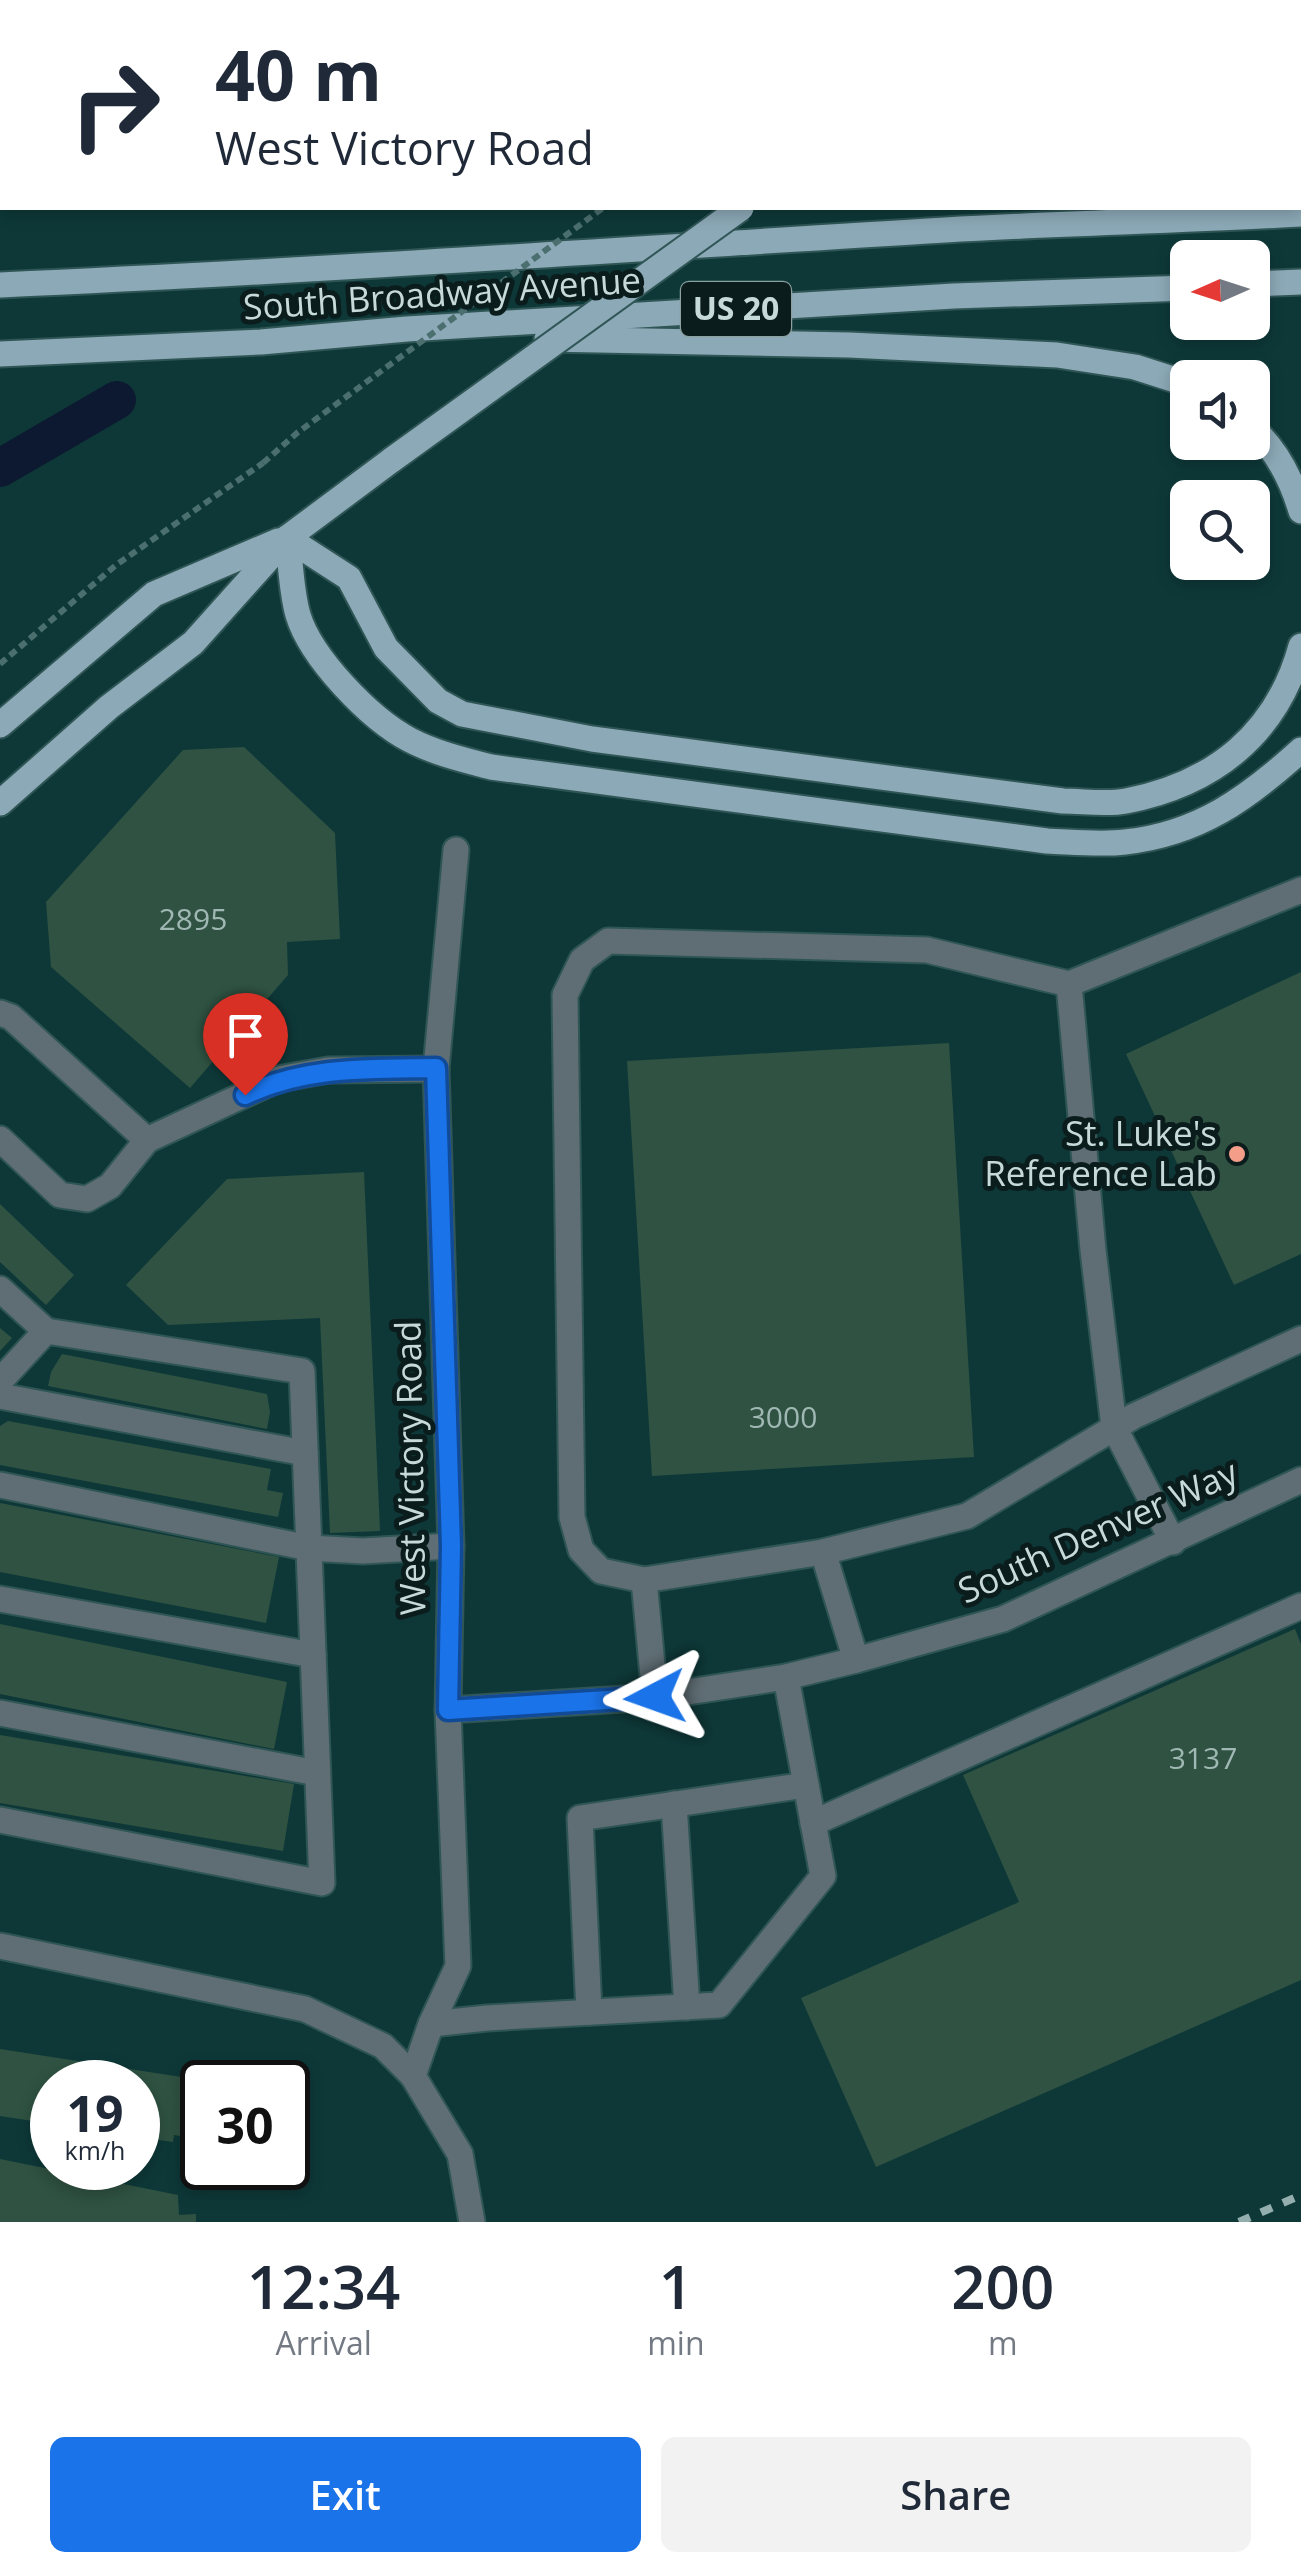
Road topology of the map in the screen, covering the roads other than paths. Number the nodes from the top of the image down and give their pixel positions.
1 (738, 210) edge
2 (1301, 214) edge
3 (1301, 282) edge
4 (1270, 283) edge
5 (0, 286) edge
6 (1170, 289) edge
7 (407, 328) junction
8 (0, 354) edge
9 (1170, 378) edge
10 (1270, 449) edge
11 (1301, 511) edge
12 (287, 538) junction
13 (1301, 646) edge
14 (0, 725) edge
15 (1301, 750) edge
16 (0, 803) edge
17 (456, 850) dead end
18 (1301, 890) edge
19 (1069, 984) junction
20 (0, 1012) edge
21 (436, 1068) junction
22 (0, 1140) edge
23 (147, 1140) junction
24 (0, 1289) edge
25 (46, 1331) junction
26 (1301, 1338) edge
27 (0, 1381) edge
28 (0, 1396) edge
29 (1114, 1427) junction
30 (305, 1453) junction
31 (1301, 1480) edge
32 (0, 1485) edge
33 (1172, 1542) junction
34 (451, 1546) junction
35 (309, 1548) junction
36 (823, 1552) junction
37 (644, 1580) junction
38 (0, 1599) edge
39 (1301, 1606) edge
40 (313, 1655) junction
41 (856, 1660) junction
42 (786, 1677) junction
43 (655, 1697) junction
44 (448, 1710) junction
45 (0, 1712) edge
46 (318, 1773) junction
47 (806, 1785) junction
48 (674, 1804) junction
49 (0, 1820) edge
50 (813, 1822) junction
51 (0, 1946) edge
52 (686, 2007) junction
53 (589, 2012) junction
54 (431, 2024) junction
55 (413, 2076) junction
56 (472, 2222) edge

1 - 12 main road, bridge
2 - 5 main road, South Broadway Avenue / US 20
3 - 4 main road
6 - 7 main road, South Broadway Avenue / US 20
7 - 8 main road, South Broadway Avenue / US 20
7 - 9 main road
10 - 11 main road
12 - 13 main road
12 - 14 main road
12 - 15 main road
12 - 16 main road
17 - 21 street, West Victory Road
18 - 19 street
19 - 29 street
19 - 37 street
20 - 23 street
21 - 23 street
21 - 34 street, West Victory Road
22 - 23 street
24 - 25 street
25 - 27 street
25 - 30 street
26 - 29 street
28 - 30 street
29 - 33 street
29 - 36 street
30 - 35 street
31 - 33 street, South Denver Way
32 - 35 street
33 - 41 street, South Denver Way
34 - 35 street
34 - 44 street, West Victory Road
35 - 40 street
36 - 37 street
36 - 41 street
37 - 43 street
38 - 40 street
39 - 50 street
40 - 46 street
41 - 42 street, South Denver Way
42 - 43 street, South Denver Way
42 - 47 street
43 - 44 street, South Denver Way
44 - 54 street, West Victory Road
45 - 46 street
46 - 49 street
47 - 48 street
47 - 50 street
48 - 52 street
48 - 53 street
50 - 52 street
51 - 55 street
52 - 53 street
53 - 54 street
54 - 55 street, West Victory Road
55 - 56 street

